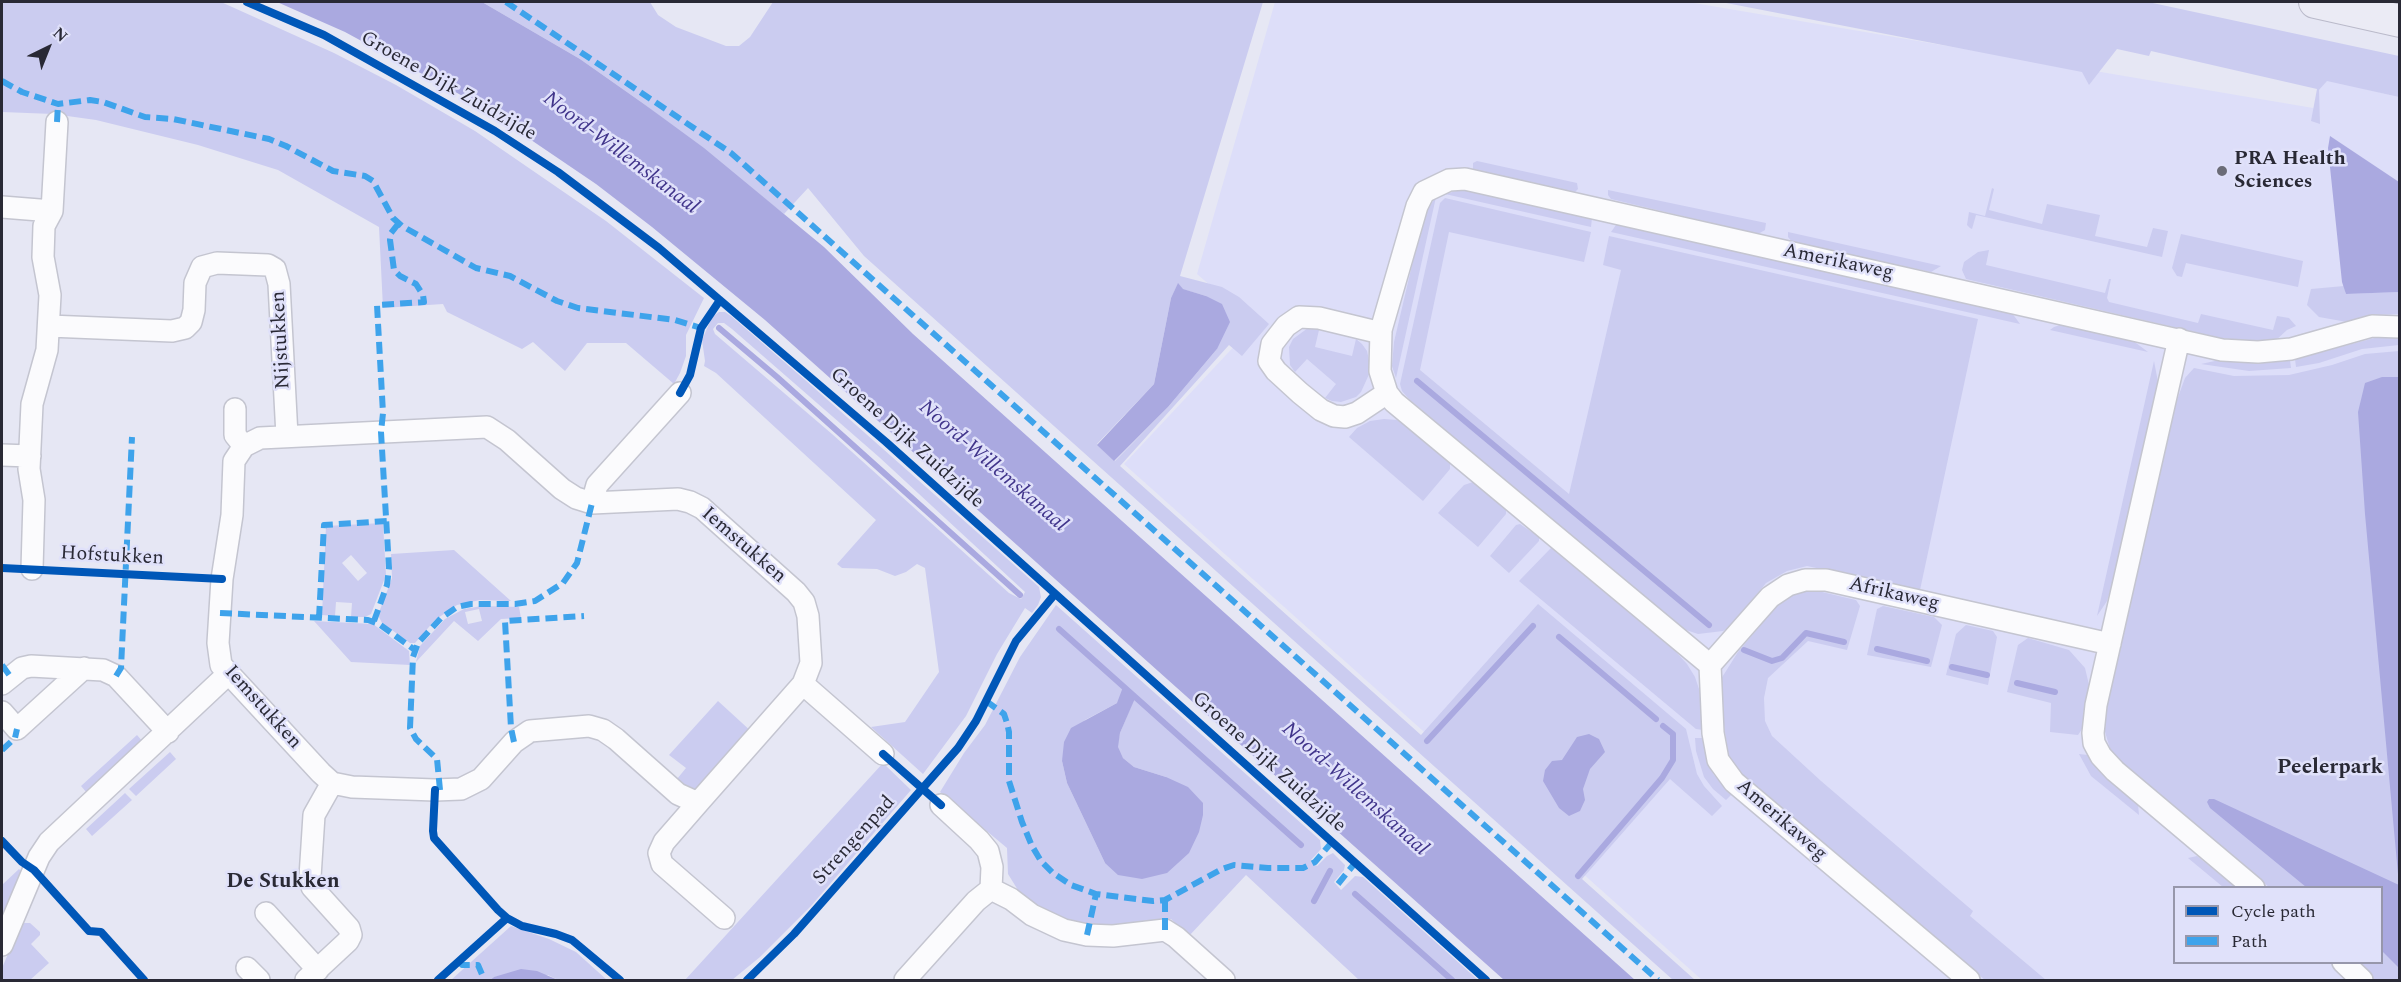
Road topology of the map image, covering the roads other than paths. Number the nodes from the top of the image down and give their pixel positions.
1 (2315, 2) edge
2 (2400, 21) edge
3 (57, 122) dead end
4 (2, 207) edge
5 (52, 211) junction
6 (49, 326) junction
7 (2400, 327) edge
8 (1381, 333) junction
9 (2179, 339) junction
10 (680, 393) dead end
11 (1387, 393) junction
12 (235, 409) dead end
13 (287, 436) junction
14 (244, 446) junction
15 (2, 455) edge
16 (30, 456) junction
17 (592, 503) junction
18 (32, 569) dead end
19 (2110, 644) junction
20 (1710, 664) junction
21 (84, 668) junction
22 (228, 674) junction
23 (2, 684) edge
24 (803, 684) junction
25 (2, 712) edge
26 (168, 732) junction
27 (883, 754) dead end
28 (332, 783) junction
29 (698, 803) junction
30 (941, 805) dead end
31 (2252, 886) edge
32 (991, 889) junction
33 (266, 913) dead end
34 (724, 918) dead end
35 (2, 945) edge
36 (2344, 964) edge
37 (312, 975) edge
38 (905, 981) edge
39 (1224, 981) edge
40 (1969, 981) edge
41 (2362, 981) edge

1 - 2 highway
3 - 5 street
4 - 5 street
5 - 6 street
6 - 13 street, Nijstukken
6 - 16 street
7 - 9 street, Amerikaweg
8 - 9 street, Amerikaweg
8 - 11 street, Amerikaweg
8 - 11 street
9 - 19 street
10 - 17 street
11 - 20 street
12 - 14 street
13 - 14 street, Iemstukken
13 - 17 street, Iemstukken
14 - 22 street, Iemstukken
15 - 16 street
16 - 18 street
17 - 24 street, Iemstukken
19 - 20 street, Afrikaweg
19 - 31 street
20 - 40 street, Amerikaweg
21 - 23 street
21 - 25 street
21 - 26 street
22 - 26 street
22 - 28 street, Iemstukken
24 - 27 street
24 - 29 street, Iemstukken
26 - 35 street
28 - 29 street
28 - 37 street
29 - 34 street, Iemstukken
30 - 32 street
32 - 38 street
32 - 39 street
33 - 37 street
36 - 41 street

